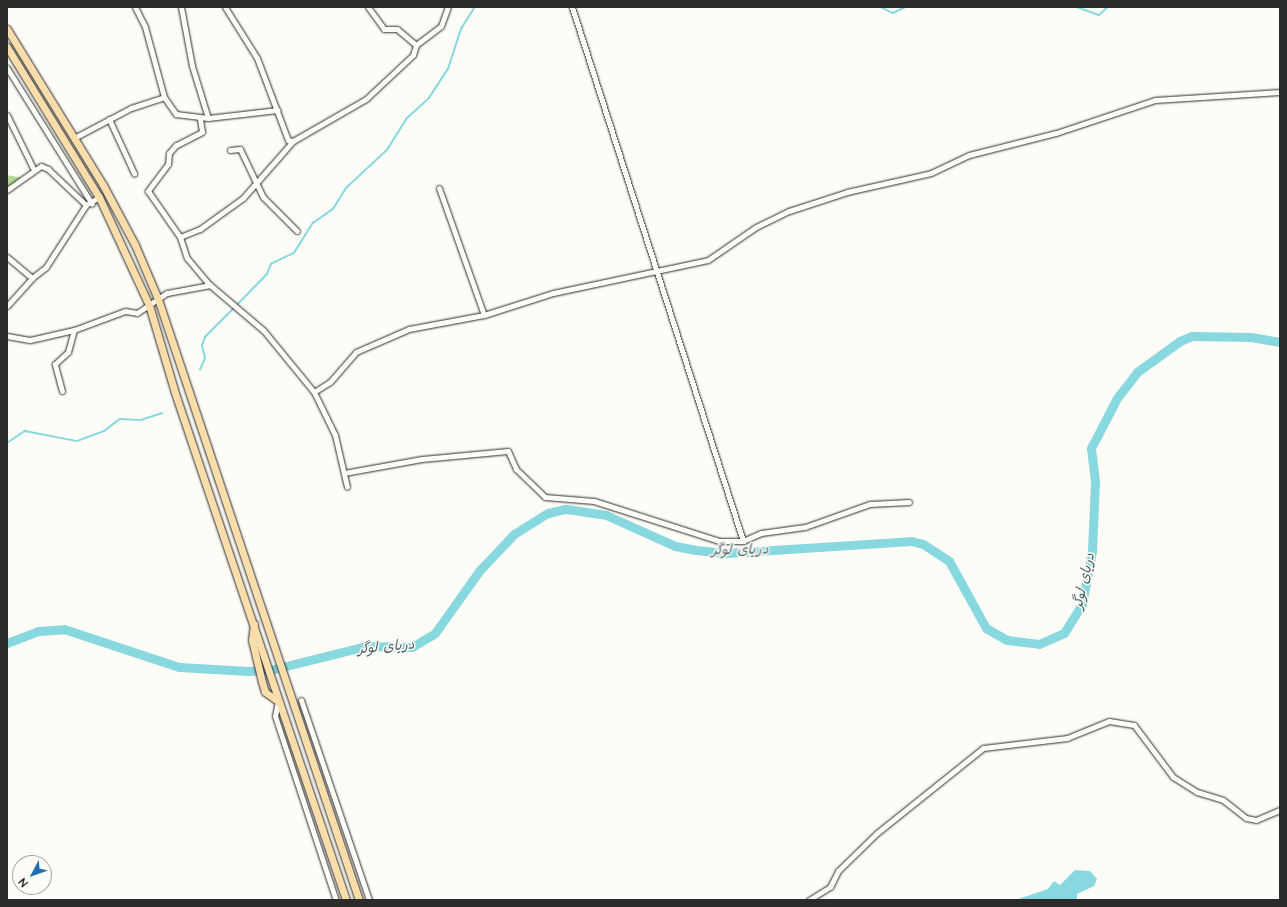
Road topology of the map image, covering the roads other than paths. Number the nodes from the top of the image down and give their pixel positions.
1 (135, 7) edge
2 (181, 7) edge
3 (225, 7) edge
4 (368, 7) edge
5 (448, 7) edge
6 (572, 7) edge
7 (7, 29) edge
8 (416, 45) junction
9 (7, 47) edge
10 (7, 68) edge
11 (1280, 92) edge
12 (164, 97) junction
13 (278, 110) junction
14 (7, 115) edge
15 (208, 118) junction
16 (109, 119) junction
17 (200, 119) junction
18 (74, 138) junction
19 (293, 141) junction
20 (230, 150) dead end
21 (33, 168) junction
22 (134, 173) dead end
23 (256, 184) junction
24 (439, 188) dead end
25 (7, 190) edge
26 (100, 198) junction
27 (92, 204) junction
28 (86, 205) junction
29 (297, 231) dead end
30 (180, 237) junction
31 (7, 257) edge
32 (656, 272) junction
33 (32, 278) junction
34 (210, 285) junction
35 (14, 297) junction
36 (7, 299) edge
37 (158, 299) junction
38 (149, 305) junction
39 (7, 306) edge
40 (484, 315) junction
41 (74, 330) junction
42 (7, 336) edge
43 (62, 391) dead end
44 (314, 392) junction
45 (344, 473) junction
46 (347, 487) dead end
47 (909, 502) dead end
48 (743, 541) junction
49 (254, 620) junction
50 (301, 700) dead end
51 (278, 701) junction
52 (1280, 810) edge
53 (336, 900) edge
54 (346, 900) edge
55 (359, 900) edge
56 (369, 900) edge
57 (809, 900) edge

1 - 12 street
2 - 15 street
3 - 13 street
4 - 8 street
5 - 8 street
6 - 32 street
7 - 18 main road
8 - 19 street
9 - 26 main road
10 - 27 street
11 - 32 street
12 - 16 street
12 - 17 street
13 - 15 street
13 - 19 street
14 - 21 street
15 - 17 street
16 - 18 street
16 - 22 street
17 - 30 street
18 - 37 main road
19 - 23 street
20 - 23 street
21 - 25 street
21 - 28 street
23 - 29 street
23 - 30 street
24 - 40 street
26 - 27 street
26 - 38 main road
27 - 28 street
28 - 33 street
30 - 34 street
31 - 33 street
32 - 40 street
32 - 48 street
33 - 35 street
34 - 37 street
34 - 44 street
35 - 36 street
35 - 39 street
37 - 38 street
37 - 55 main road
38 - 41 street
38 - 49 main road
40 - 44 street
41 - 42 street
41 - 43 street
44 - 45 street
45 - 46 street
45 - 48 street
47 - 48 street
49 - 51 main road
49 - 51 main road
50 - 56 street
51 - 53 street
51 - 54 main road
52 - 57 street

